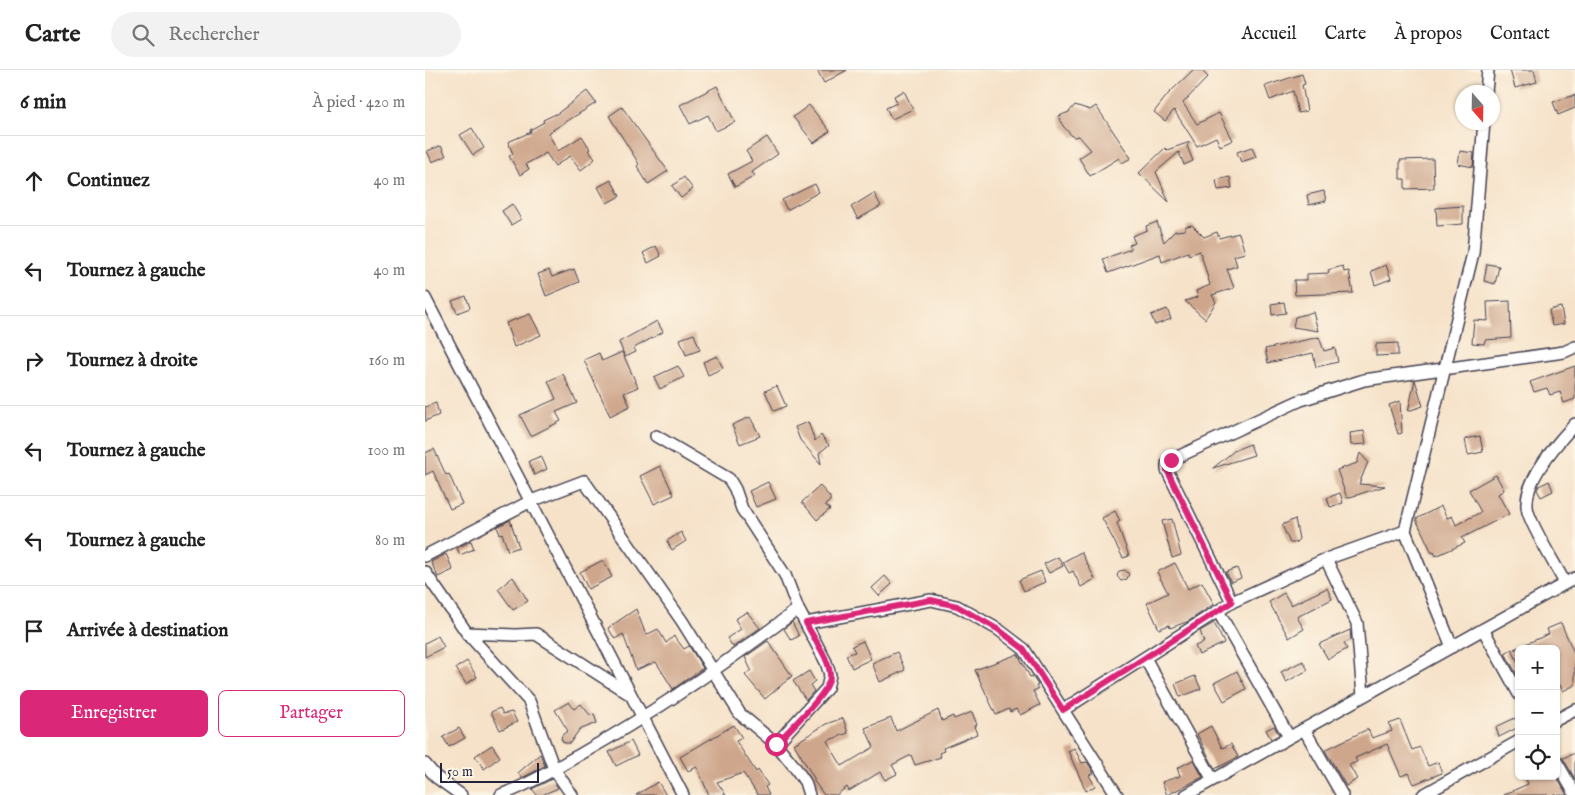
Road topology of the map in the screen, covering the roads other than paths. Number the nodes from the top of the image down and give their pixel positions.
1 (1488, 70) edge
2 (1487, 85) edge
3 (1483, 130) edge
4 (426, 302) edge
5 (1575, 347) edge
6 (1444, 370) junction
7 (1575, 424) edge
8 (656, 436) dead end
9 (531, 501) junction
10 (1405, 531) junction
11 (425, 556) edge
12 (1326, 559) junction
13 (425, 572) edge
14 (1570, 580) edge
15 (1232, 602) junction
16 (799, 609) junction
17 (1218, 612) junction
18 (806, 623) junction
19 (1483, 629) junction
20 (467, 634) junction
21 (1452, 646) junction
22 (1145, 658) junction
23 (713, 672) junction
24 (1517, 690) edge
25 (630, 694) junction
26 (1363, 696) junction
27 (1063, 710) junction
28 (1575, 710) edge
29 (643, 718) junction
30 (1560, 718) edge
31 (1304, 729) junction
32 (1289, 737) junction
33 (1515, 743) edge
34 (776, 744) junction
35 (425, 764) edge
36 (1560, 767) edge
37 (554, 769) junction
38 (1213, 780) junction
39 (1575, 794) edge
40 (461, 795) edge
41 (501, 795) edge
42 (572, 795) edge
43 (683, 795) edge
44 (809, 795) edge
45 (1117, 795) edge
46 (1186, 795) edge
47 (1342, 795) edge
48 (1423, 795) edge

1 - 2 street
3 - 6 street
4 - 9 street
5 - 6 street
6 - 10 street
6 - 15 street
7 - 14 street
8 - 16 street
9 - 11 street
9 - 23 street
9 - 25 street
10 - 12 street
10 - 21 street
12 - 15 street
12 - 26 street
13 - 20 street
14 - 19 street
15 - 17 street
16 - 18 street
16 - 23 street
17 - 22 street
17 - 32 street
18 - 27 street
18 - 34 street
19 - 21 street
19 - 24 street
20 - 25 street
20 - 37 street
21 - 26 street
22 - 27 street
22 - 38 street
23 - 29 street
23 - 34 street
25 - 29 street
26 - 31 street
27 - 45 street
28 - 30 street
29 - 37 street
29 - 43 street
31 - 32 street
31 - 47 street
32 - 38 street
33 - 48 street
34 - 44 street
35 - 40 street
36 - 39 street
37 - 41 street
37 - 42 street
38 - 46 street

